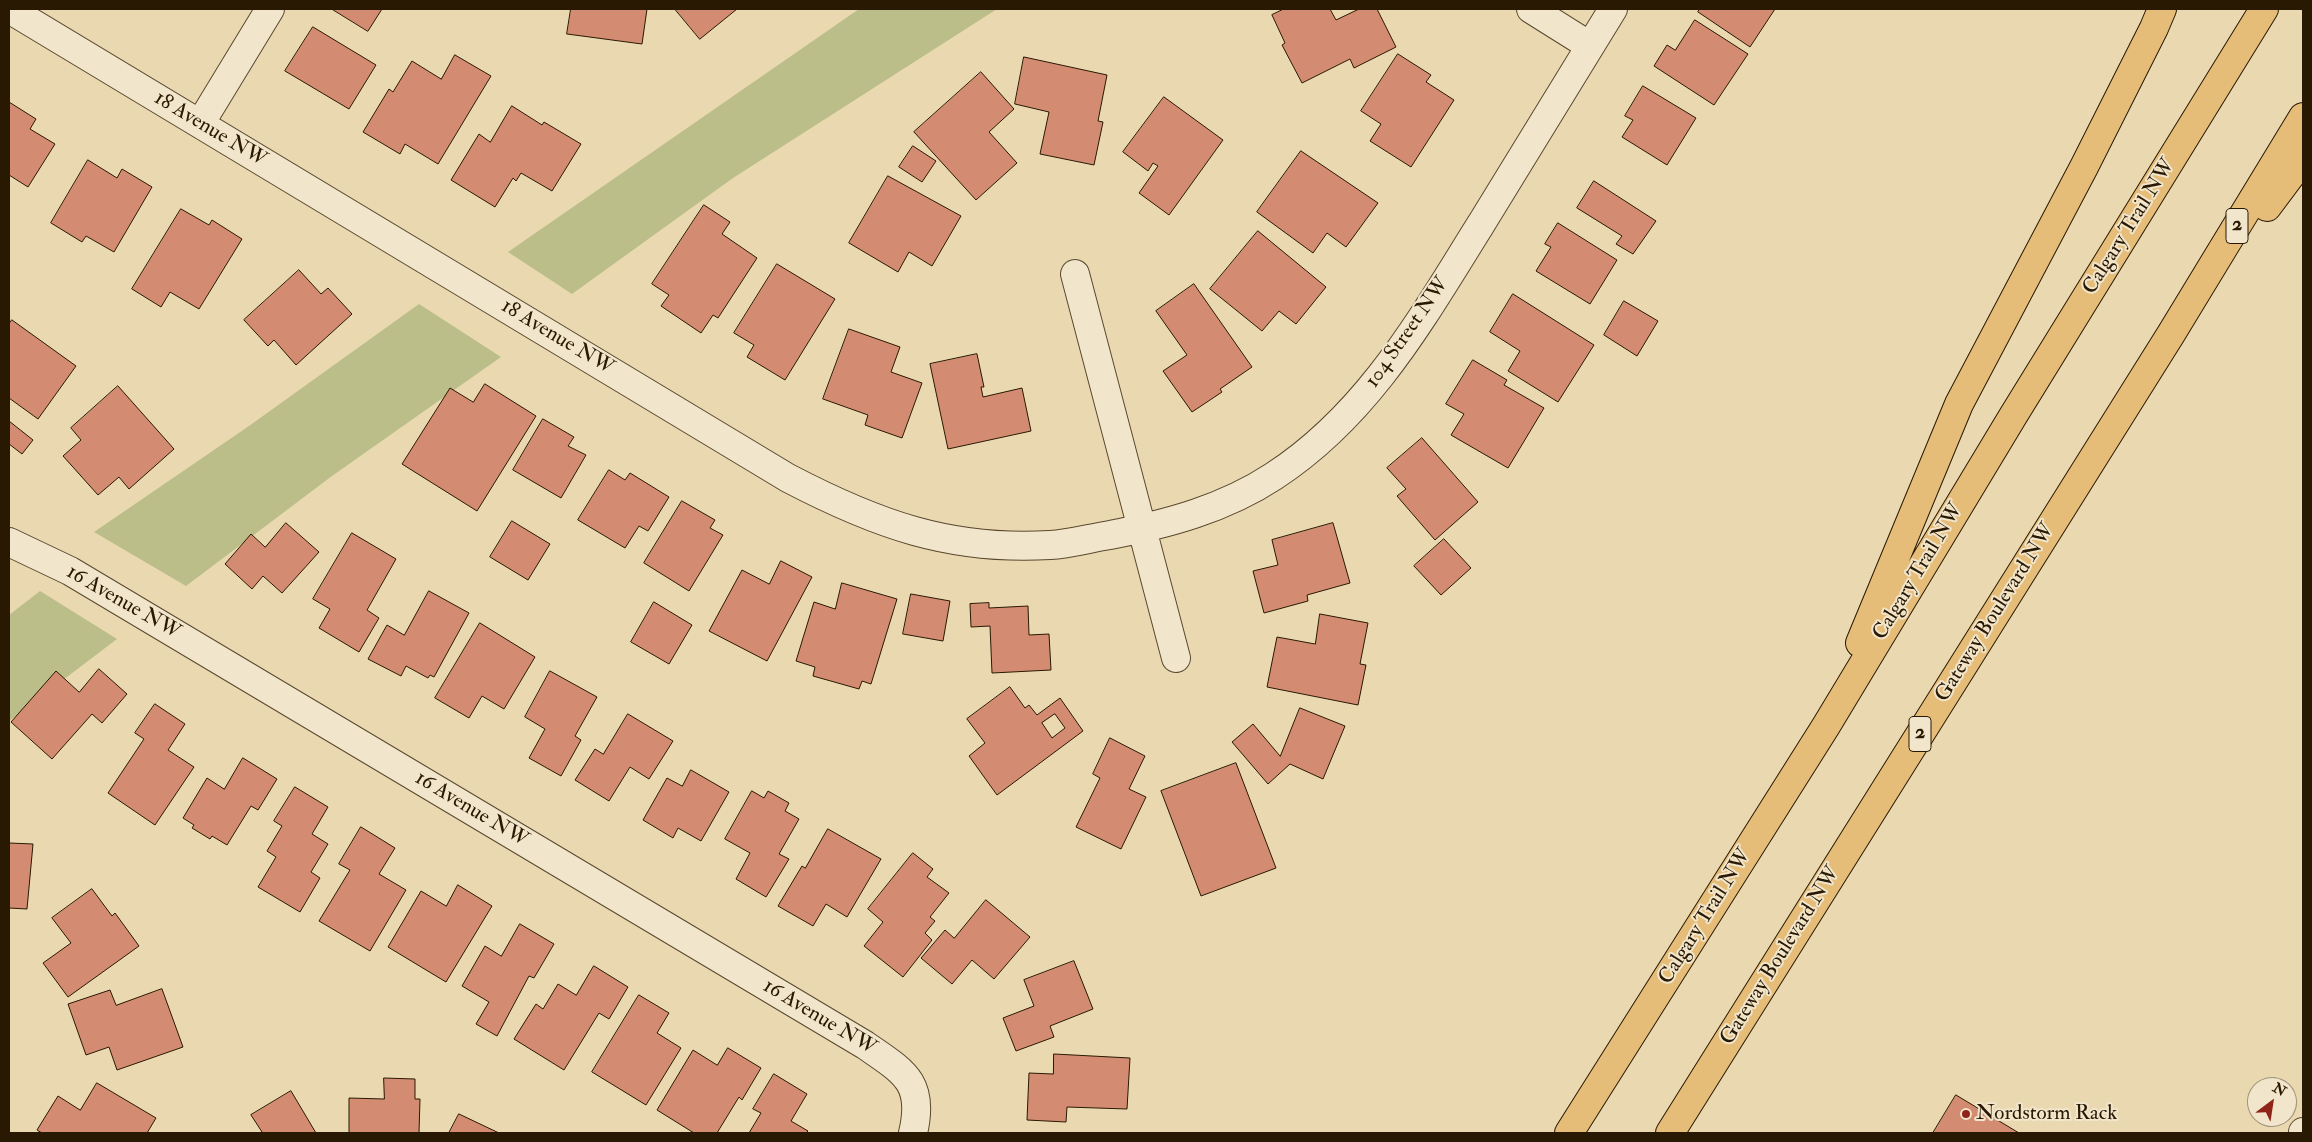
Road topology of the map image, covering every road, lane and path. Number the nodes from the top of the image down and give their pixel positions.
1 (9, 9) edge
2 (270, 9) edge
3 (1531, 9) edge
4 (1613, 9) edge
5 (2162, 9) edge
6 (2264, 9) edge
7 (1590, 46) junction
8 (2303, 117) edge
9 (200, 124) junction
10 (2303, 159) edge
11 (1075, 274) dead end
12 (2171, 334) junction
13 (1143, 528) junction
14 (9, 542) edge
15 (1176, 658) dead end
16 (1826, 726) junction
17 (913, 1133) edge
18 (1569, 1133) edge
19 (1670, 1133) edge

1 - 9 street, 18 Avenue NW
2 - 9 street
3 - 7 street
4 - 7 street, 104 Street NW
5 - 16 highway
6 - 16 highway, Calgary Trail NW
7 - 13 street, 104 Street NW
8 - 12 highway, Gateway Boulevard NW / 2
9 - 13 street, 18 Avenue NW
10 - 12 highway
11 - 13 street
12 - 19 highway, Gateway Boulevard NW / 2
13 - 15 street
14 - 17 street, 16 Avenue NW
16 - 18 highway, Calgary Trail NW

